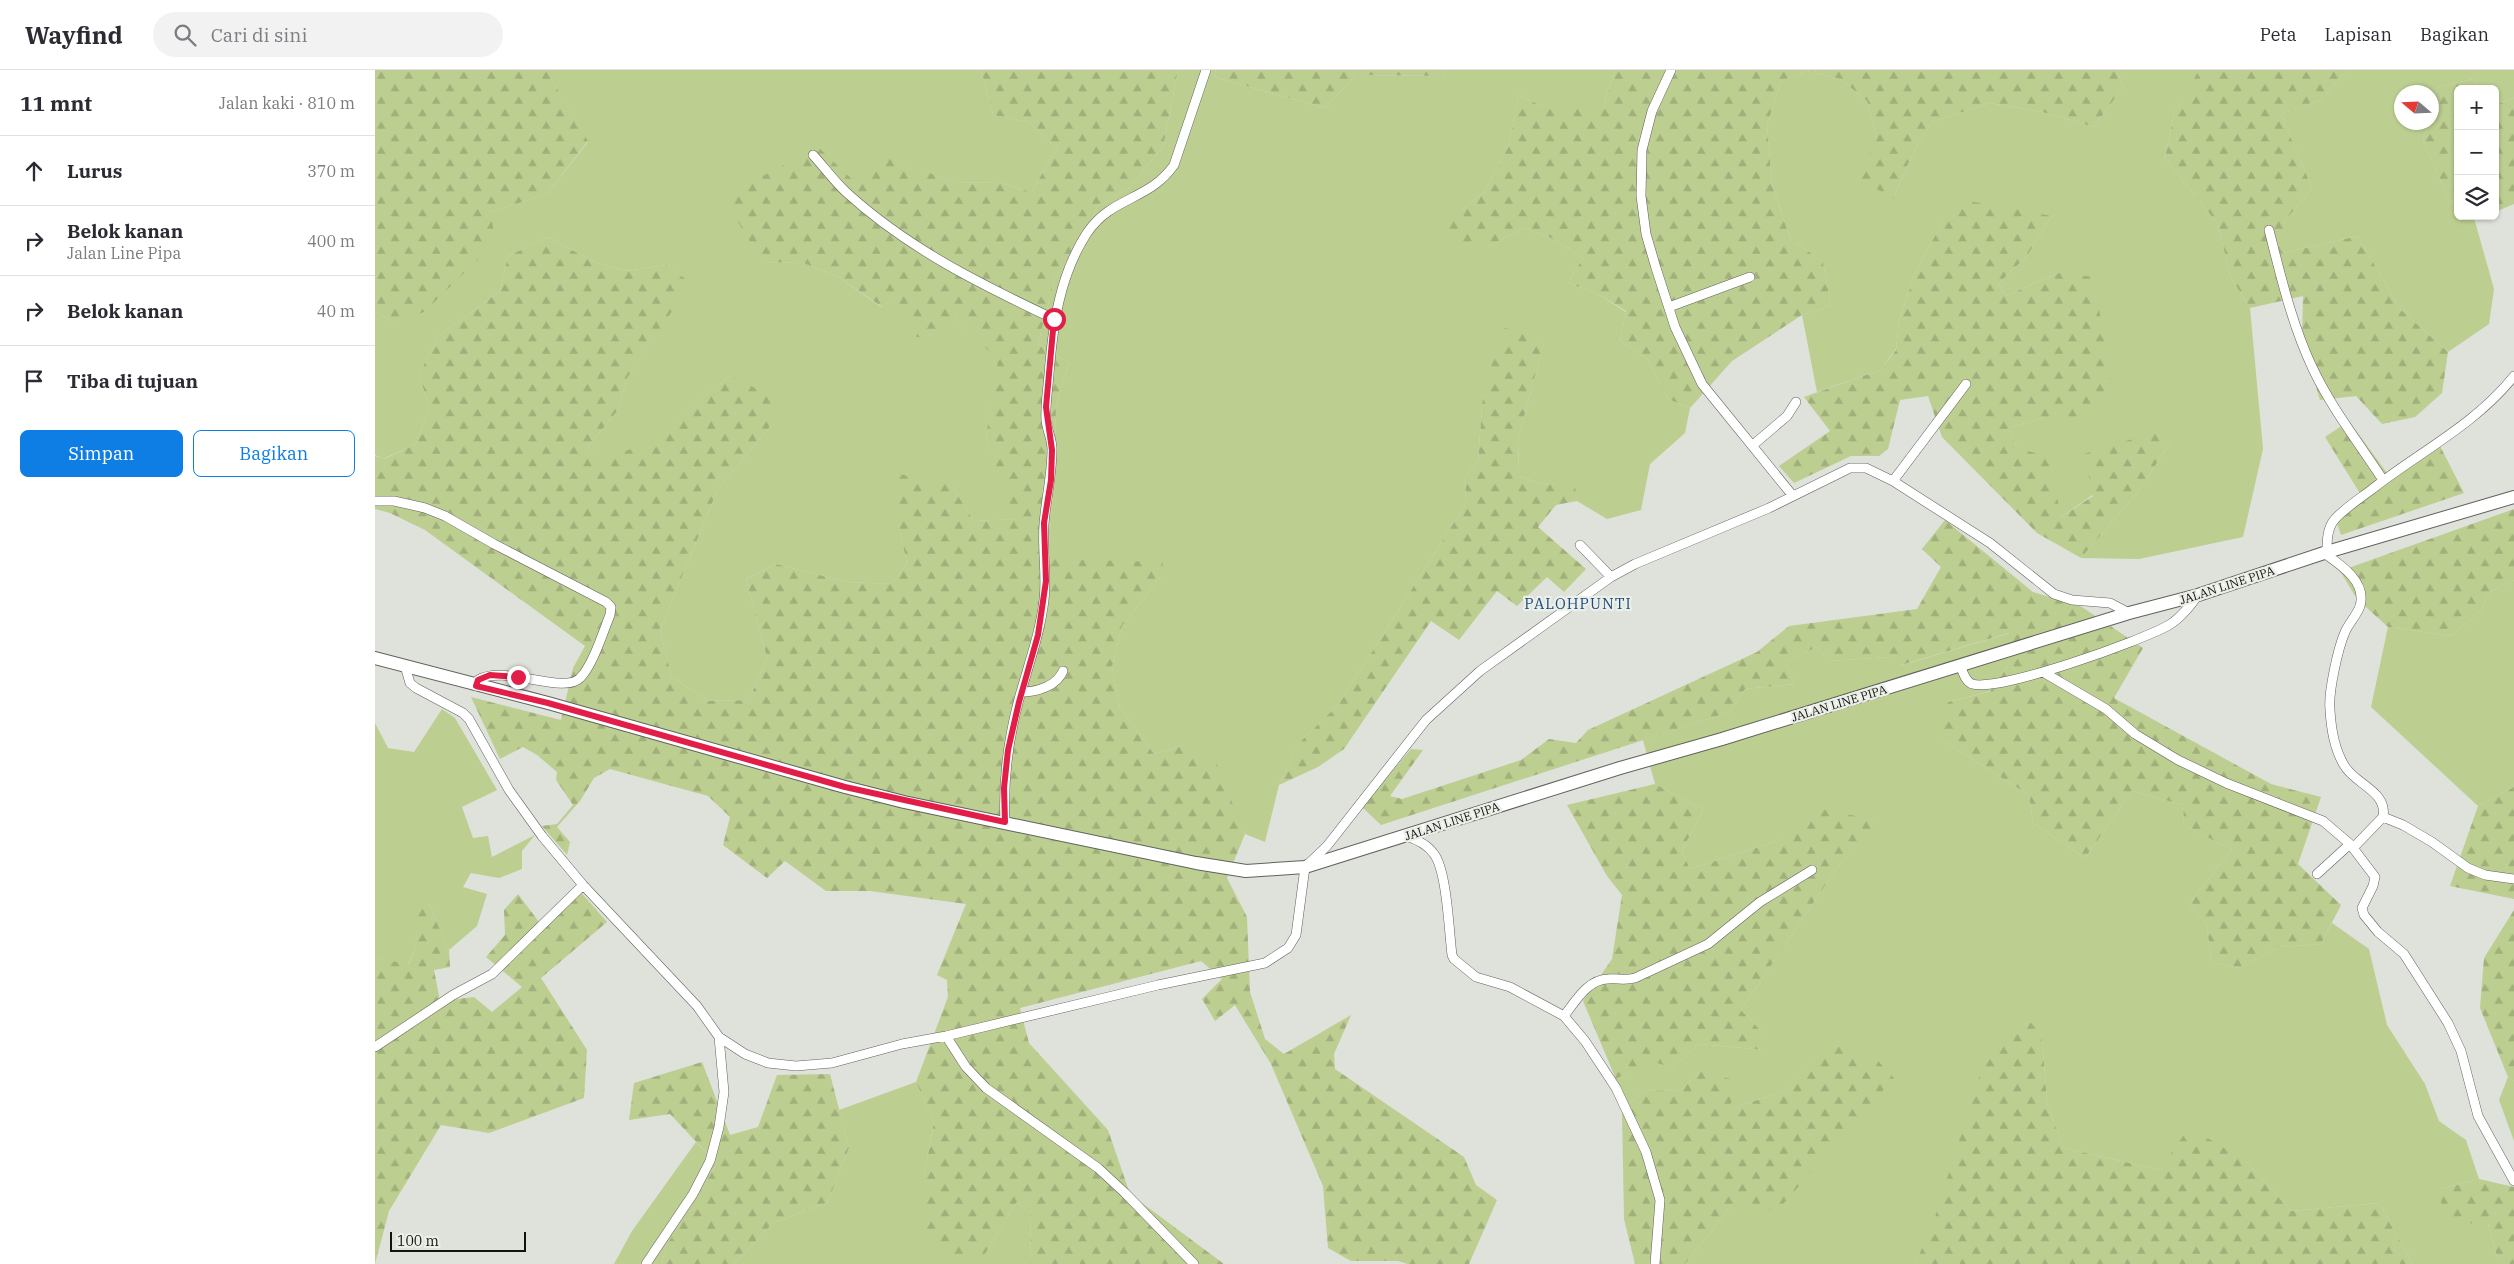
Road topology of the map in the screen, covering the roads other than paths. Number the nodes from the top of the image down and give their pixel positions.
1 (1206, 70) edge
2 (1671, 70) edge
3 (813, 155) dead end
4 (2269, 230) dead end
5 (1750, 277) dead end
6 (1669, 308) junction
7 (1054, 319) junction
8 (2514, 376) edge
9 (1966, 384) dead end
10 (1796, 402) dead end
11 (1753, 445) junction
12 (2383, 480) junction
13 (1893, 481) junction
14 (1793, 496) junction
15 (2514, 497) edge
16 (375, 501) edge
17 (1580, 545) dead end
18 (2326, 552) junction
19 (1611, 577) junction
20 (2198, 595) junction
21 (2129, 614) junction
22 (375, 658) edge
23 (405, 666) junction
24 (1960, 666) junction
25 (1063, 671) dead end
26 (2043, 672) junction
27 (476, 686) junction
28 (1021, 692) junction
29 (2383, 817) junction
30 (1005, 822) junction
31 (1405, 836) junction
32 (2351, 846) junction
33 (1305, 867) junction
34 (1812, 870) dead end
35 (2317, 874) dead end
36 (2514, 879) edge
37 (583, 885) junction
38 (1565, 1016) junction
39 (946, 1036) junction
40 (719, 1037) junction
41 (375, 1047) edge
42 (2514, 1181) edge
43 (645, 1264) edge
44 (1194, 1264) edge
45 (1655, 1264) edge

1 - 7 street
2 - 6 street
3 - 7 street
4 - 12 street
5 - 6 street
6 - 11 street
7 - 28 street
8 - 12 street
9 - 13 street
10 - 11 street
11 - 14 street
12 - 18 street
13 - 14 street
13 - 21 street
14 - 19 street
15 - 18 main road, JALAN LINE PIPA
16 - 27 street
17 - 19 street
18 - 20 main road, JALAN LINE PIPA
18 - 29 street
19 - 33 street
20 - 21 main road, JALAN LINE PIPA
20 - 26 street
21 - 24 main road, JALAN LINE PIPA
22 - 23 main road, JALAN LINE PIPA
23 - 27 main road, JALAN LINE PIPA
23 - 37 street
24 - 26 street
24 - 31 main road, JALAN LINE PIPA
25 - 28 street
26 - 32 street
27 - 30 main road, JALAN LINE PIPA
28 - 30 street
29 - 32 street
29 - 36 street
30 - 33 main road, JALAN LINE PIPA
31 - 33 main road, JALAN LINE PIPA
31 - 38 street
32 - 35 street
32 - 42 street
33 - 39 street
34 - 38 street
37 - 40 street
37 - 41 street
38 - 45 street
39 - 40 street
39 - 44 street
40 - 43 street

